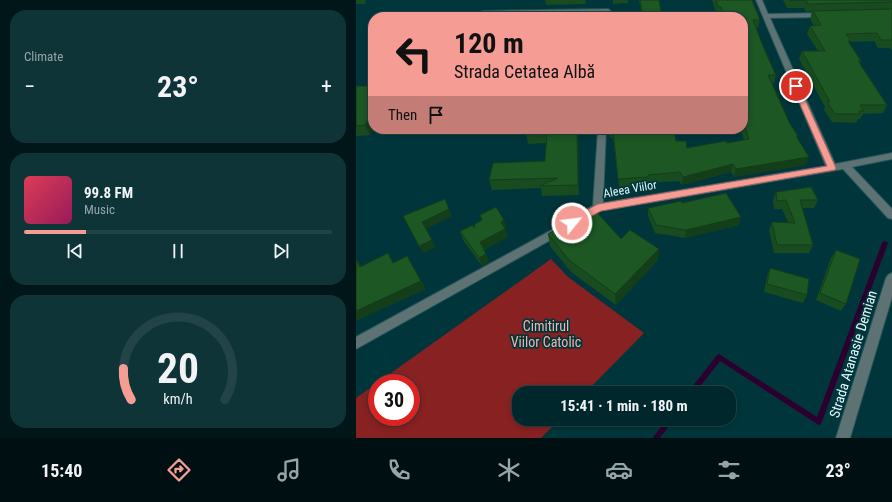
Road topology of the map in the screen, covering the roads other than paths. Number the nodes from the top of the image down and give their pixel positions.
1 (759, 0) edge
2 (608, 11) edge
3 (545, 12) edge
4 (829, 15) edge
5 (766, 16) junction
6 (602, 134) edge
7 (892, 156) edge
8 (846, 166) junction
9 (832, 168) junction
10 (598, 208) junction
11 (892, 215) edge
12 (892, 278) edge
13 (356, 343) edge
14 (843, 438) edge

1 - 5 street
2 - 3 street
4 - 5 street
5 - 9 street
6 - 10 street
7 - 8 street, Aleea Viilor
8 - 9 street, Aleea Viilor
8 - 11 street
9 - 10 street, Aleea Viilor
10 - 13 street, Aleea Viilor
12 - 14 street, Strada Atanasie Demian

